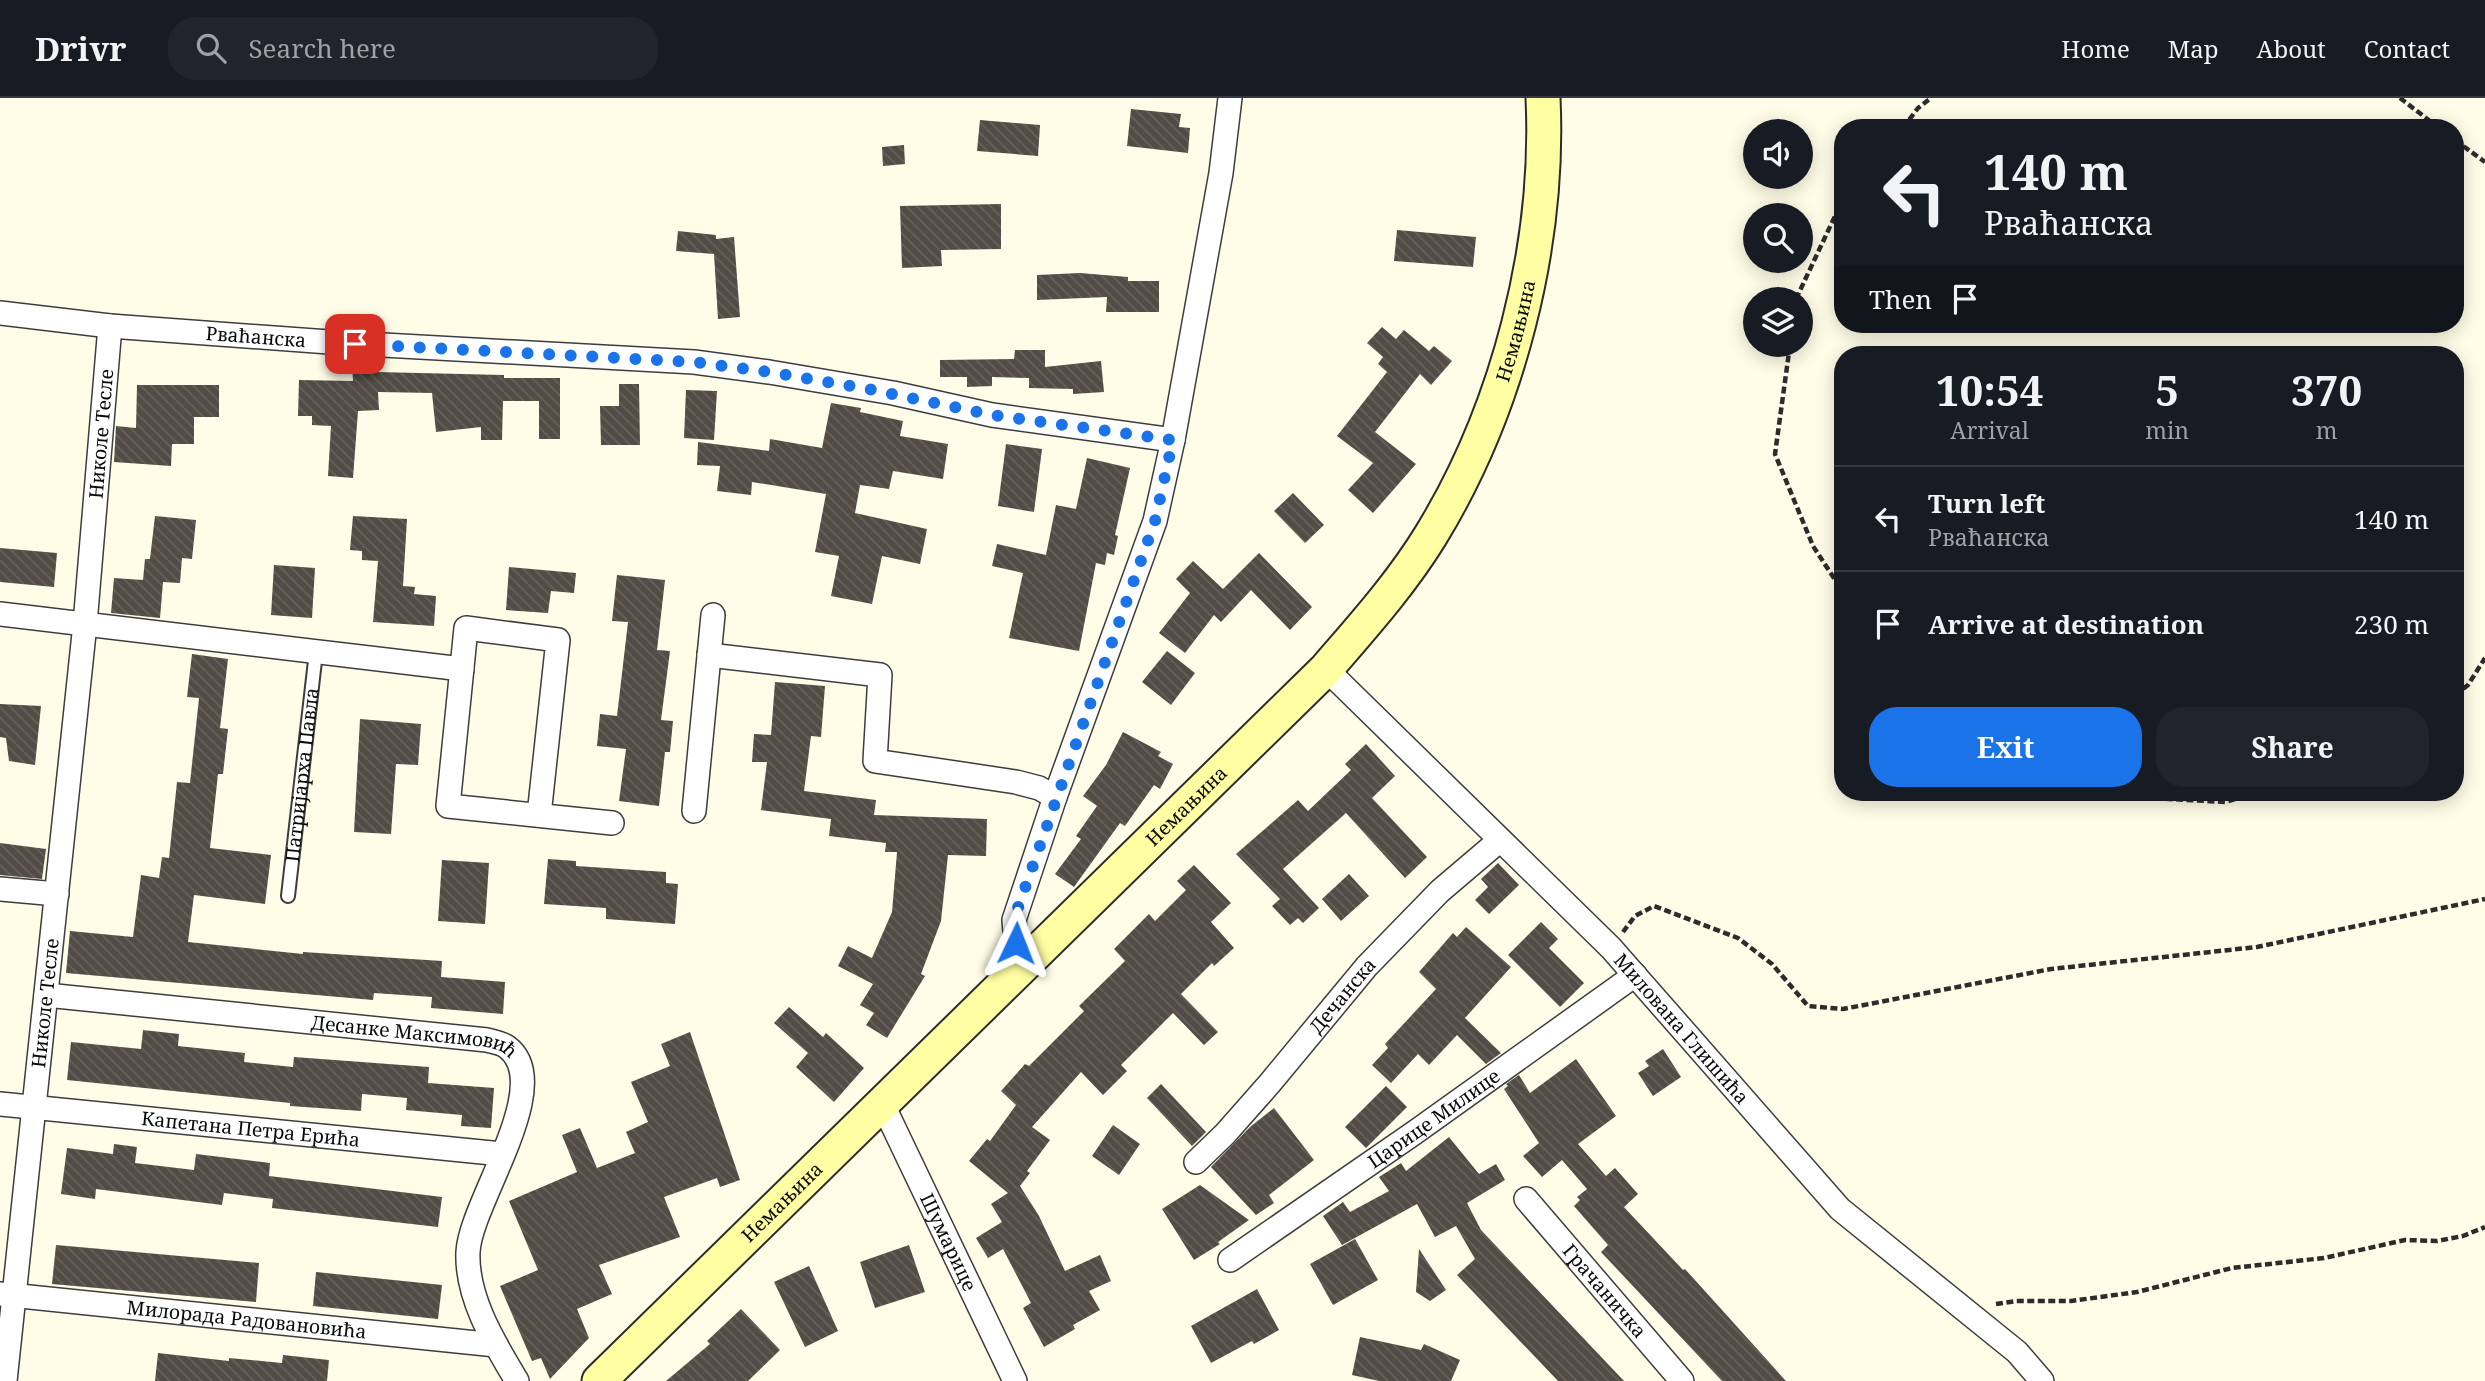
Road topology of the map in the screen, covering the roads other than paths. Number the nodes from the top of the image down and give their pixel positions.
1 (1230, 98) edge
2 (1543, 98) edge
3 (0, 313) edge
4 (110, 326) junction
5 (1173, 440) junction
6 (0, 614) edge
7 (713, 615) dead end
8 (85, 624) junction
9 (316, 652) junction
10 (709, 655) junction
11 (1326, 669) junction
12 (462, 670) junction
13 (1055, 797) junction
14 (694, 811) dead end
15 (539, 816) junction
16 (612, 824) dead end
17 (1500, 840) junction
18 (0, 889) edge
19 (57, 894) junction
20 (288, 896) dead end
21 (1026, 961) junction
22 (1635, 975) junction
23 (46, 995) junction
24 (0, 1104) edge
25 (883, 1105) junction
26 (33, 1107) junction
27 (502, 1154) junction
28 (1196, 1162) dead end
29 (1526, 1199) dead end
30 (1230, 1260) dead end
31 (7, 1294) edge
32 (496, 1345) junction
33 (5, 1381) edge
34 (517, 1381) edge
35 (599, 1381) edge
36 (1015, 1381) edge
37 (1682, 1381) edge
38 (2042, 1381) edge

1 - 5 street
2 - 11 street, Немањина
3 - 4 street, Рваћанска
4 - 5 street, Рваћанска
4 - 8 street, Николе Тесле
5 - 13 street
6 - 8 street
7 - 10 street
8 - 9 street
8 - 19 street, Николе Тесле
9 - 12 street
9 - 20 lane, Патријарха Павла
10 - 13 street
10 - 14 street
11 - 17 street, Милована Глишића
11 - 21 street, Немањина
12 - 15 street
12 - 15 street
13 - 21 street
15 - 16 street
17 - 22 street, Милована Глишића
17 - 28 street, Дечанска
18 - 19 street
19 - 23 street, Николе Тесле
21 - 25 street, Немањина
22 - 30 street, Царице Милице
22 - 38 street, Милована Глишића
23 - 26 street, Николе Тесле
23 - 27 street, Десанке Максимовић
24 - 26 street, Капетана Петра Ерића
25 - 35 street, Немањина
25 - 36 street, Шумарице
26 - 27 street, Капетана Петра Ерића
26 - 31 street, Николе Тесле
27 - 32 street, Десанке Максимовић
29 - 37 street, Грачаничка
31 - 32 street, Милорада Радовановића
31 - 33 street, Николе Тесле
32 - 34 street, Десанке Максимовић

